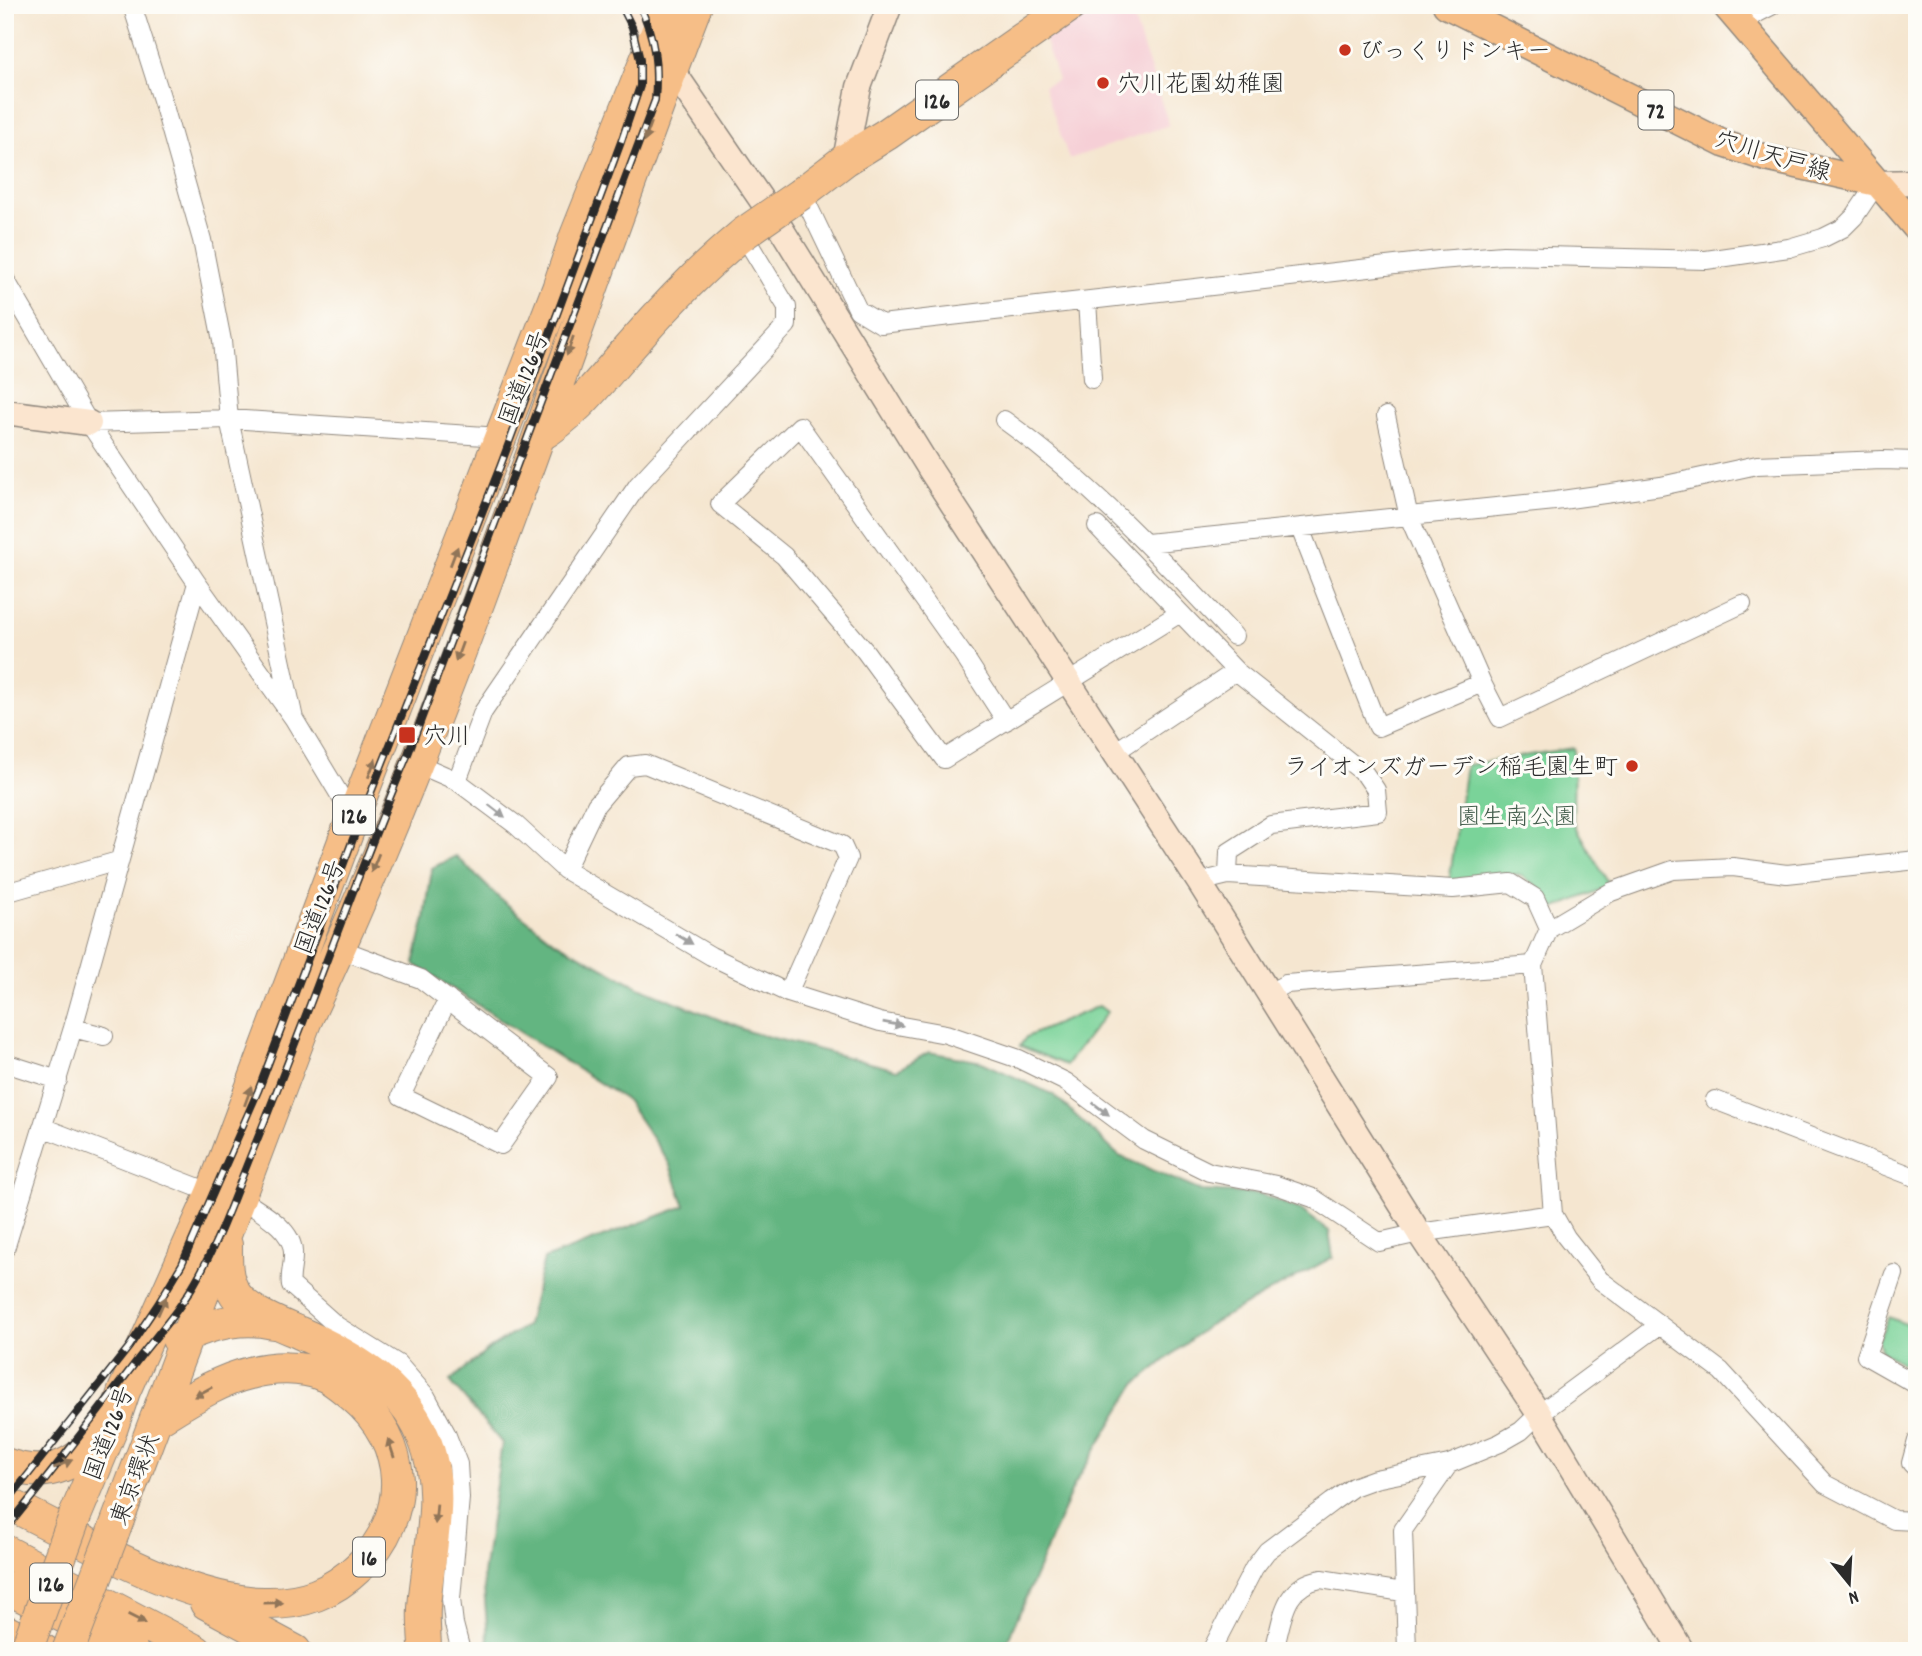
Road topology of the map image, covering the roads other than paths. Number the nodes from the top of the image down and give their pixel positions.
1 (132, 5) edge
2 (638, 5) edge
3 (668, 5) edge
4 (695, 5) edge
5 (890, 5) edge
6 (1071, 5) edge
7 (1446, 5) edge
8 (1773, 5) edge
9 (1733, 14) edge
10 (655, 40) junction
11 (671, 68) junction
12 (845, 160) junction
13 (1917, 182) edge
14 (1877, 183) junction
15 (802, 193) junction
16 (1917, 229) edge
17 (743, 234) junction
18 (5, 279) edge
19 (1087, 301) junction
20 (1093, 379) dead end
21 (5, 412) edge
22 (1386, 416) dead end
23 (229, 419) junction
24 (1003, 420) dead end
25 (89, 423) junction
26 (539, 436) junction
27 (500, 437) junction
28 (1917, 461) edge
29 (1409, 517) junction
30 (1097, 526) dead end
31 (1300, 528) junction
32 (1147, 543) junction
33 (197, 583) junction
34 (1742, 604) dead end
35 (1180, 613) junction
36 (1234, 636) dead end
37 (1236, 671) junction
38 (1067, 682) junction
39 (1482, 683) junction
40 (294, 719) junction
41 (1006, 721) junction
42 (1115, 752) junction
43 (418, 764) junction
44 (457, 780) junction
45 (353, 817) junction
46 (1917, 860) edge
47 (118, 861) junction
48 (565, 870) junction
49 (1228, 875) junction
50 (1199, 882) junction
51 (5, 893) edge
52 (1549, 929) junction
53 (340, 949) junction
54 (1533, 965) junction
55 (788, 993) junction
56 (1267, 994) junction
57 (448, 999) junction
58 (73, 1028) junction
59 (104, 1037) dead end
60 (5, 1063) edge
61 (58, 1080) junction
62 (1715, 1100) dead end
63 (42, 1127) junction
64 (1917, 1178) edge
65 (226, 1196) junction
66 (1553, 1214) junction
67 (1419, 1233) junction
68 (226, 1236) junction
69 (5, 1249) edge
70 (1894, 1274) dead end
71 (282, 1326) junction
72 (1658, 1326) junction
73 (190, 1333) junction
74 (1917, 1385) edge
75 (124, 1391) junction
76 (1539, 1414) junction
77 (156, 1420) junction
78 (111, 1430) junction
79 (1917, 1441) edge
80 (5, 1464) edge
81 (1449, 1464) junction
82 (1917, 1469) edge
83 (5, 1502) edge
84 (1917, 1521) edge
85 (5, 1551) edge
86 (143, 1570) junction
87 (5, 1587) edge
88 (1404, 1592) junction
89 (5, 1631) edge
90 (26, 1651) edge
91 (44, 1651) edge
92 (68, 1651) edge
93 (132, 1651) edge
94 (196, 1651) edge
95 (295, 1651) edge
96 (425, 1651) edge
97 (461, 1651) edge
98 (1212, 1651) edge
99 (1274, 1651) edge
100 (1407, 1651) edge
101 (1682, 1651) edge

1 - 23 street
2 - 10 street
3 - 10 highway, 国道126号 / 126
4 - 11 highway, 国道126号 / 126
5 - 12 street
6 - 12 highway, 国道126号 / 126
7 - 14 main road, 穴川天戸線 / 72
8 - 9 street
9 - 14 main road, 穴川天戸線
10 - 11 street
10 - 27 highway, 国道126号 / 126
11 -> 26 highway, 国道126号 / 126
11 - 38 street
12 - 15 highway, 国道126号 / 126
13 - 14 street
14 - 16 main road, 穴川天戸線
14 - 19 street
15 - 17 highway, 国道126号 / 126, bridge
15 - 19 street
17 - 26 highway, 国道126号 / 126
17 - 44 street
18 - 25 street
19 - 20 street
21 - 25 street
22 - 29 street
23 - 25 street
23 - 27 street
23 - 40 street
24 - 32 street
25 - 33 street
26 -> 43 highway, 国道126号 / 126
45 -> 27 highway, 国道126号 / 126
28 - 29 street
29 - 31 street
29 - 39 street
30 - 35 street
31 - 32 street
31 - 39 street
32 - 36 street
33 - 40 street
33 - 47 street
34 - 39 street
35 - 37 street
35 - 38 street
37 - 42 street
37 - 49 street
38 - 41 street
38 - 42 street
40 - 45 street
41 - 41 street
42 - 50 street
43 - 44 street
43 -> 53 highway, 国道126号 / 126
44 -> 48 street
65 -> 45 highway, 国道126号 / 126
46 - 52 street
47 - 51 street
47 - 58 street
48 -> 55 street
48 - 55 street
49 - 50 street
49 - 52 street
50 - 56 street
52 - 54 street
53 - 57 street
53 - 65 highway, 国道126号 / 126
54 - 56 street
54 - 66 street
55 -> 67 street
56 - 67 street
57 - 57 street
58 - 59 street
58 - 61 street
60 - 61 street
61 - 63 street
62 - 64 street
63 - 65 street
63 - 69 street
65 - 68 highway, 国道126号 / 126
75 -> 65 highway, 国道126号 / 126
65 - 97 street
66 - 67 street
66 - 72 street
67 - 76 street
68 - 71 highway
68 - 73 highway, 国道126号 / 126
70 - 74 street
71 - 73 highway
71 -> 96 highway
72 - 76 street
72 - 84 street
73 - 75 highway
73 - 77 highway, 国道126号 / 126
75 - 78 highway, 国道126号 / 126
76 - 81 street
76 - 101 street
86 -> 77 highway, 東京環状 / 16
77 - 92 highway, 東京環状, bridge
80 -> 78 highway
78 - 90 highway, 国道126号 / 126, bridge
79 - 82 street
81 - 88 street
81 - 98 street
83 - 86 highway, 東京環状 / 16
85 -> 94 highway
86 - 95 highway
87 - 93 highway
88 - 99 street
88 - 100 street
89 - 91 highway

